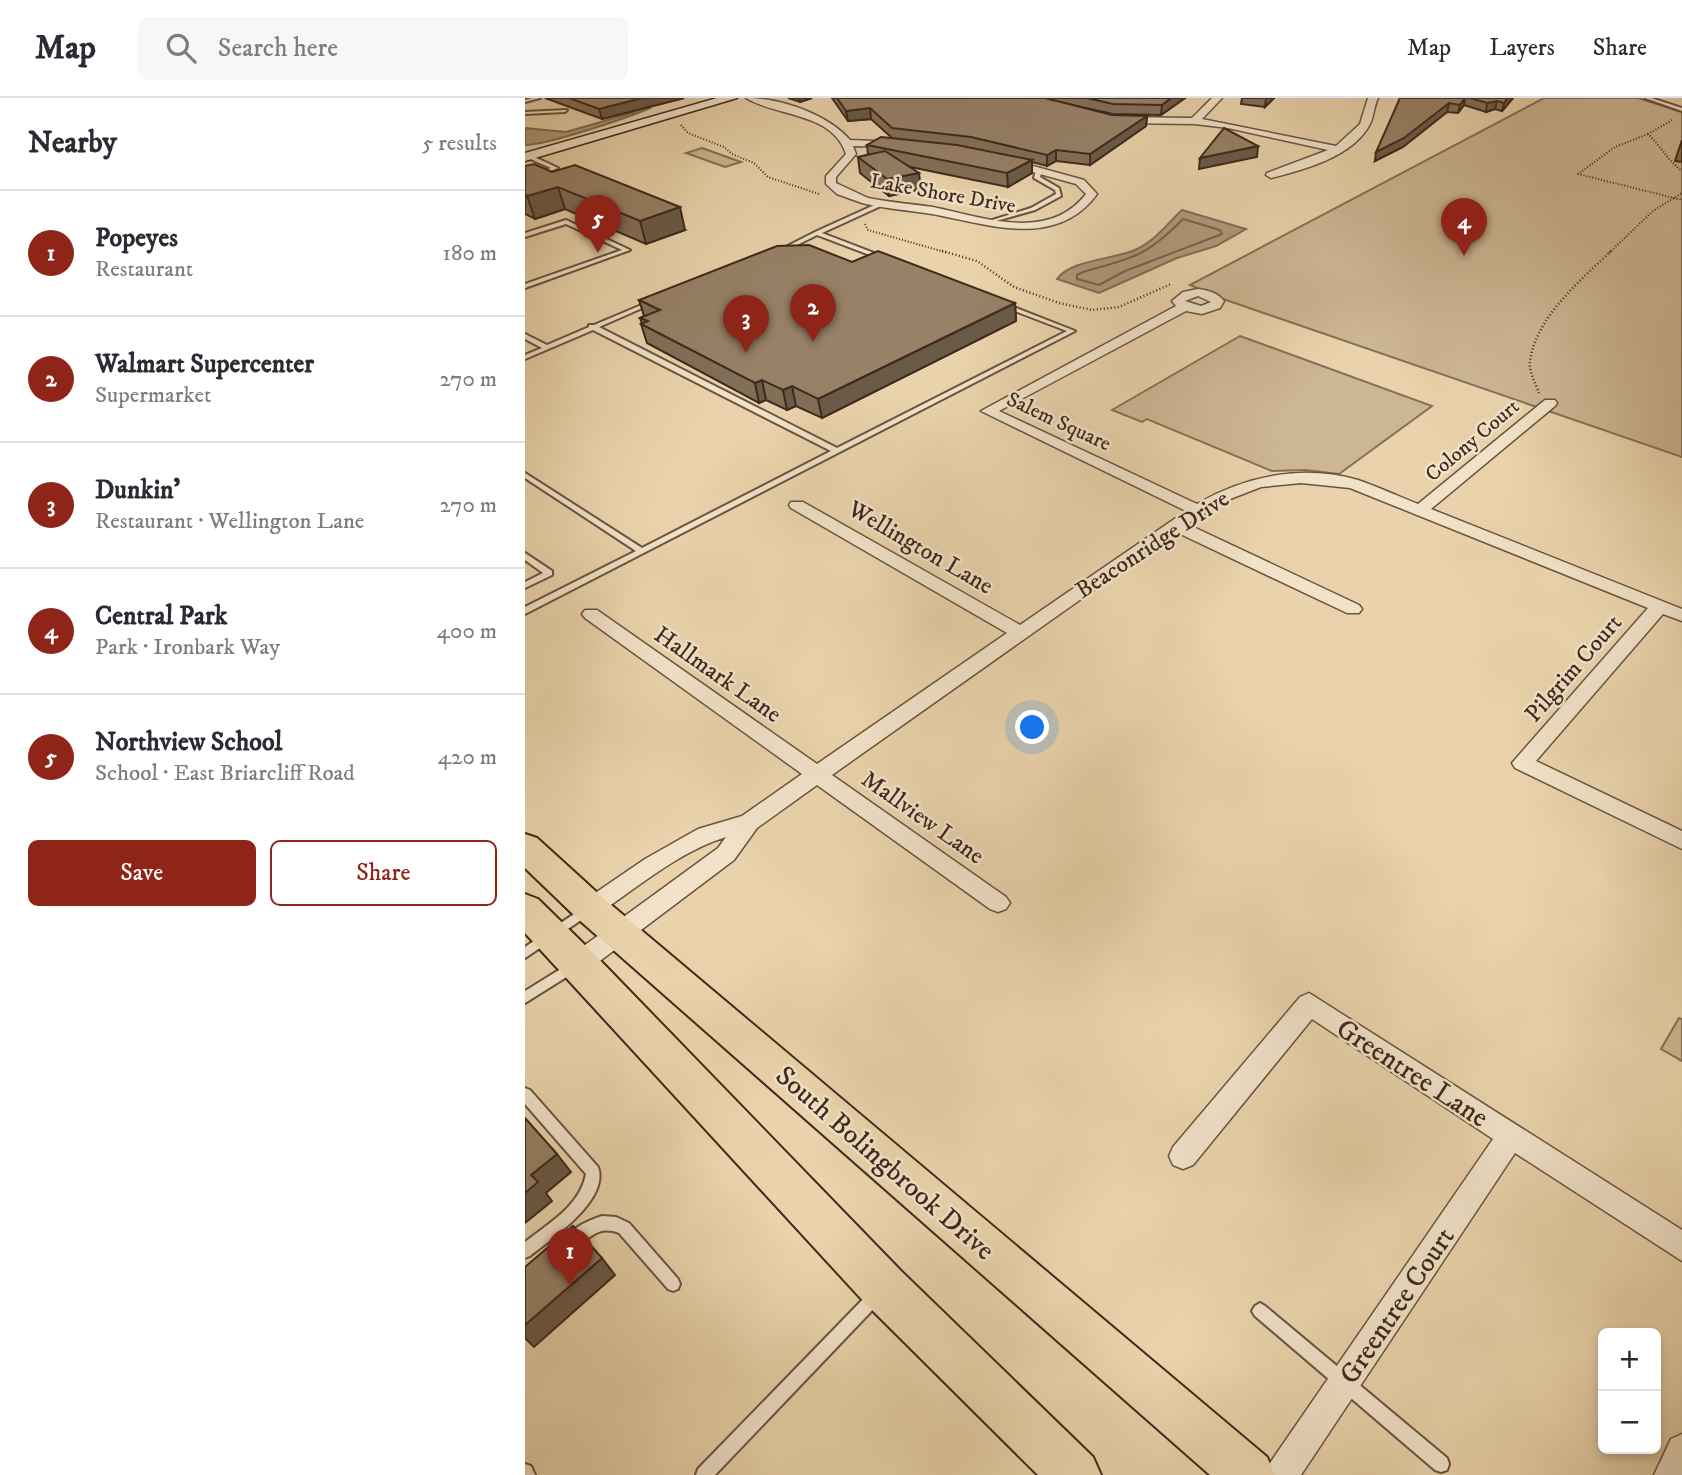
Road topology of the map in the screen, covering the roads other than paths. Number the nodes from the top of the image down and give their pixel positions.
1 (537, 98) edge
2 (731, 98) edge
3 (751, 98) edge
4 (1217, 98) edge
5 (1373, 98) edge
6 (1647, 98) edge
7 (525, 101) edge
8 (565, 111) dead end
9 (1682, 112) edge
10 (525, 113) edge
11 (1103, 118) edge
12 (1195, 121) junction
13 (849, 143) junction
14 (903, 145) edge
15 (1337, 149) junction
16 (526, 156) edge
17 (994, 159) edge
18 (1039, 170) junction
19 (1271, 174) dead end
20 (525, 179) edge
21 (881, 204) junction
22 (991, 222) junction
23 (817, 233) junction
24 (525, 236) edge
25 (776, 254) edge
26 (894, 263) edge
27 (525, 286) edge
28 (665, 297) edge
29 (998, 303) edge
30 (1184, 307) dead end
31 (591, 326) junction
32 (525, 336) edge
33 (547, 348) junction
34 (525, 357) edge
35 (1545, 402) road end
36 (837, 452) junction
37 (525, 475) edge
38 (797, 505) dead end
39 (1197, 510) junction
40 (1421, 510) junction
41 (1175, 525) junction
42 (642, 551) junction
43 (525, 556) edge
44 (525, 585) edge
45 (1674, 608) edge
46 (1353, 609) dead end
47 (525, 611) edge
48 (591, 614) dead end
49 (1020, 632) junction
50 (817, 774) junction
51 (748, 822) junction
52 (1682, 841) edge
53 (525, 847) edge
54 (998, 903) dead end
55 (525, 909) edge
56 (606, 920) junction
57 (552, 950) edge
58 (525, 999) edge
59 (525, 1094) edge
60 (1511, 1136) junction
61 (1183, 1156) dead end
62 (1682, 1247) edge
63 (525, 1251) edge
64 (555, 1255) edge
65 (674, 1284) dead end
66 (884, 1288) junction
67 (1260, 1311) dead end
68 (1345, 1381) junction
69 (1682, 1450) edge
70 (1441, 1464) dead end
71 (704, 1475) edge
72 (1075, 1475) edge
73 (1249, 1475) edge
74 (1282, 1475) edge
75 (1670, 1475) edge

1 - 7 lane
2 - 16 street
3 - 13 street, Lake Shore Drive
4 - 12 street
5 - 15 street
6 - 9 lane
8 - 10 lane
11 - 12 street
12 - 15 street
13 - 14 street, Lake Shore Drive
13 - 21 street, Lake Shore Drive
15 - 19 street
16 - 20 lane
17 - 18 street, Lake Shore Drive
18 - 22 lane
18 - 22 street, Lake Shore Drive
21 - 22 street, Lake Shore Drive
21 - 23 lane
23 - 25 lane
23 - 26 lane
24 - 27 lane
28 - 31 lane
29 - 36 lane
30 - 39 street, Salem Square
31 - 33 lane
31 - 36 lane
32 - 33 lane
33 - 34 lane
35 - 40 street, Colony Court
36 - 42 lane
37 - 42 lane
38 - 49 street, Wellington Lane
39 - 40 street, Beaconridge Drive
39 - 41 street, Beaconridge Drive
40 - 45 street, Beaconridge Drive
41 - 46 street
41 - 49 street, Beaconridge Drive
42 - 47 lane
43 - 44 lane
45 - 52 street, Pilgrim Court
48 - 50 street, Hallmark Lane
49 - 50 street, Beaconridge Drive
50 - 51 street, Beaconridge Drive
50 - 54 street, Mallview Lane
51 - 56 street, Beaconridge Drive
51 - 56 street, Beaconridge Drive
53 - 56 main road, South Bolingbrook Drive
55 - 57 main road
56 - 57 street, Beaconridge Drive
56 - 57 lane
56 - 73 main road, South Bolingbrook Drive
57 - 58 lane
57 - 66 main road
59 - 63 lane
60 - 61 street, Greentree Lane
60 - 62 street, Greentree Lane
60 - 68 street, Greentree Court
64 - 65 lane
66 - 71 lane
66 - 72 main road
67 - 68 lane
68 - 70 lane
68 - 74 street, Greentree Court
69 - 75 street

